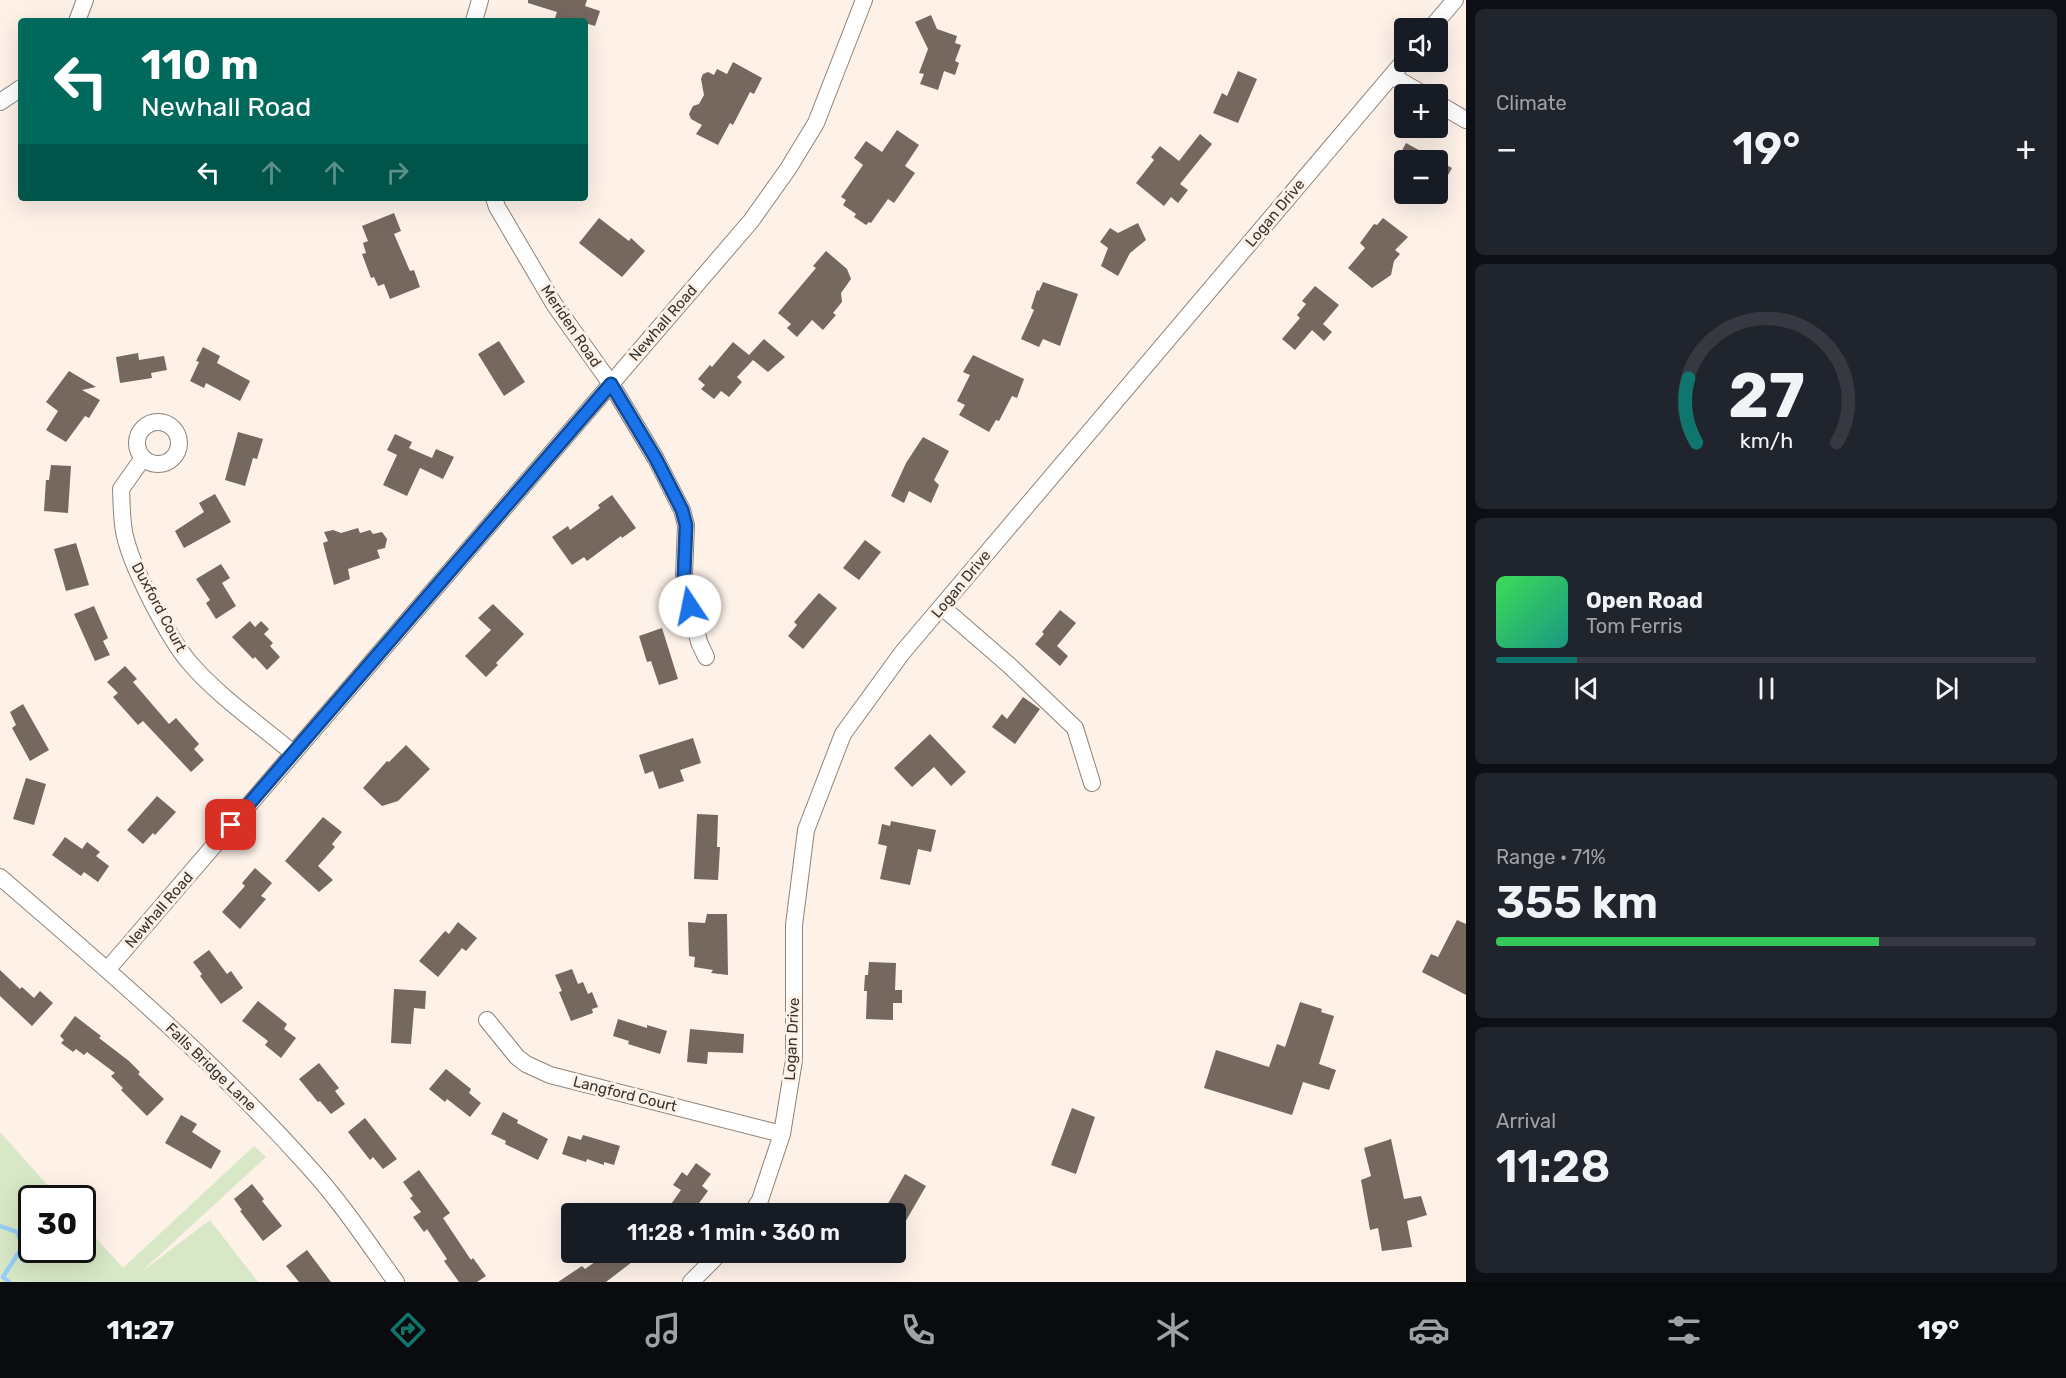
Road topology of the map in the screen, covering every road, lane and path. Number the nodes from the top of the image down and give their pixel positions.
1 (85, 0) edge
2 (480, 0) edge
3 (864, 0) edge
4 (1455, 0) edge
5 (78, 18) edge
6 (475, 18) edge
7 (1440, 18) edge
8 (1395, 72) edge
9 (1392, 76) junction
10 (1406, 84) edge
11 (18, 90) edge
12 (0, 102) edge
13 (1448, 109) edge
14 (1466, 120) edge
15 (495, 201) edge
16 (611, 384) junction
17 (143, 458) dead end
18 (942, 607) junction
19 (706, 657) dead end
20 (293, 753) junction
21 (1092, 783) dead end
22 (0, 877) edge
23 (107, 970) junction
24 (487, 1020) dead end
25 (782, 1134) junction
26 (758, 1203) edge
27 (710, 1263) edge
28 (396, 1282) edge
29 (691, 1282) edge

1 - 5 street
2 - 6 street
3 - 16 street, Newhall Road
4 - 7 street
8 - 9 street, Logan Drive
9 - 10 street
9 - 18 street, Logan Drive
11 - 12 street
13 - 14 street
15 - 16 street, Meriden Road
16 - 19 street, Meriden Road
16 - 20 street, Newhall Road
17 - 20 street, Duxford Court
18 - 21 street
18 - 25 street, Logan Drive
20 - 23 street, Newhall Road
22 - 23 street, Falls Bridge Lane
23 - 28 street, Falls Bridge Lane
24 - 25 street, Langford Court
25 - 26 street, Logan Drive
27 - 29 street

